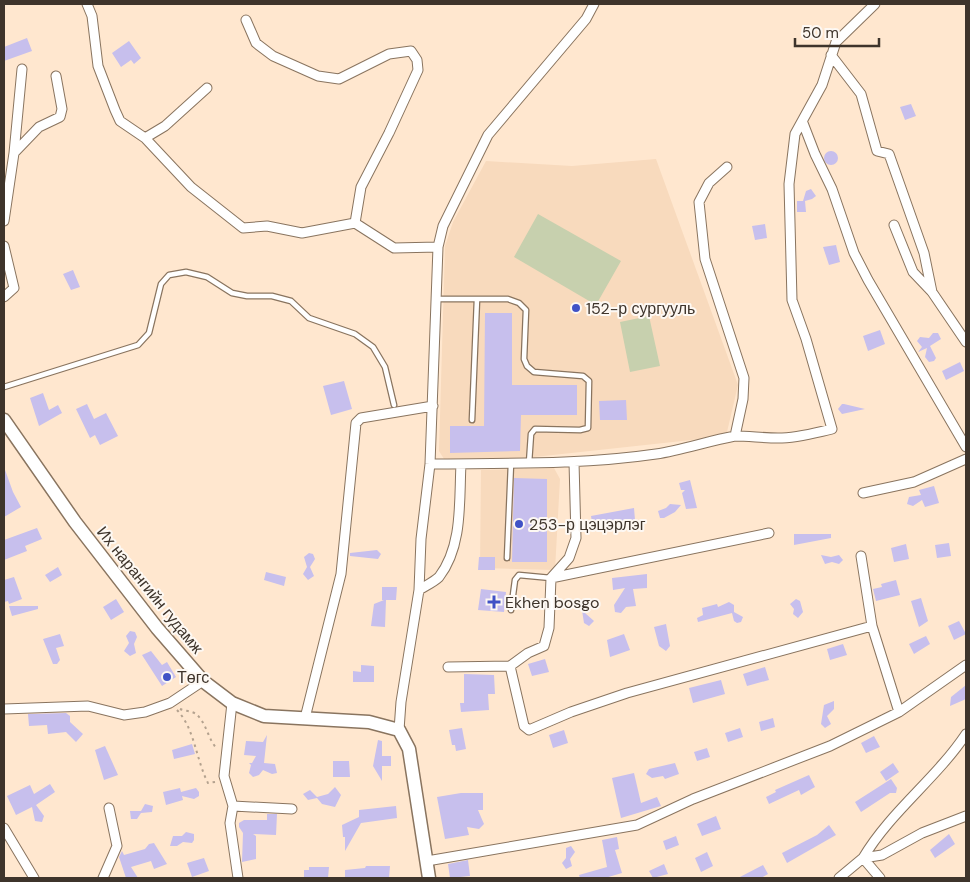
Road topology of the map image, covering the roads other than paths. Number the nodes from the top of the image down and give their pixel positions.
1 (86, 4) edge
2 (594, 4) edge
3 (600, 4) edge
4 (875, 4) edge
5 (246, 20) dead end
6 (831, 55) junction
7 (22, 69) dead end
8 (56, 76) dead end
9 (207, 88) dead end
10 (803, 123) junction
11 (145, 138) junction
12 (14, 153) junction
13 (727, 167) dead end
14 (4, 222) edge
15 (355, 223) junction
16 (894, 225) dead end
17 (4, 246) edge
18 (438, 247) junction
19 (932, 292) junction
20 (4, 297) edge
21 (436, 299) junction
22 (477, 299) junction
23 (966, 342) edge
24 (4, 387) edge
25 (394, 404) dead end
26 (432, 406) junction
27 (4, 420) edge
28 (472, 420) dead end
29 (734, 436) junction
30 (966, 447) edge
31 (966, 459) edge
32 (574, 462) junction
33 (511, 463) junction
34 (529, 463) junction
35 (430, 464) junction
36 (461, 464) junction
37 (862, 493) dead end
38 (768, 533) dead end
39 (861, 556) dead end
40 (507, 558) dead end
41 (551, 578) junction
42 (419, 590) junction
43 (511, 610) dead end
44 (872, 626) junction
45 (966, 665) edge
46 (510, 666) junction
47 (448, 668) dead end
48 (203, 681) junction
49 (232, 703) junction
50 (4, 708) edge
51 (899, 712) junction
52 (305, 718) junction
53 (399, 730) junction
54 (966, 734) edge
55 (233, 806) junction
56 (109, 808) dead end
57 (292, 809) dead end
58 (966, 816) edge
59 (4, 828) edge
60 (863, 858) junction
61 (427, 861) junction
62 (34, 878) edge
63 (102, 878) edge
64 (238, 878) edge
65 (430, 878) edge
66 (839, 878) edge
67 (880, 878) edge

1 - 11 street
2 - 3 street
2 - 18 street
4 - 6 street
5 - 15 street
6 - 10 street
6 - 19 street
7 - 12 street
8 - 12 street
9 - 11 street
10 - 29 street
10 - 30 street
11 - 15 street
12 - 14 street
13 - 29 street
15 - 18 street
16 - 19 street
17 - 20 street
18 - 21 street
19 - 23 street
21 - 22 lane
21 - 26 street
22 - 28 lane
22 - 34 lane
24 - 25 lane
26 - 35 street
26 - 52 street
27 - 48 main road, Их нарангийн гудамж
29 - 32 street
31 - 37 street
32 - 34 street
32 - 41 street
33 - 34 street
33 - 36 street
33 - 40 lane
35 - 36 street
35 - 42 street
36 - 42 street
38 - 41 street
39 - 44 street
41 - 43 lane
41 - 46 street
42 - 53 street
44 - 46 street
44 - 51 street
45 - 51 street
46 - 47 street
48 - 49 main road, Их нарангийн гудамж
48 - 50 street
49 - 52 main road, Их нарангийн гудамж
49 - 55 street
51 - 61 street
52 - 53 main road, Их нарангийн гудамж
53 - 61 main road
54 - 60 street
55 - 57 street
55 - 64 street
56 - 63 street
58 - 60 street
59 - 62 street
60 - 66 street
60 - 67 street
61 - 65 main road

